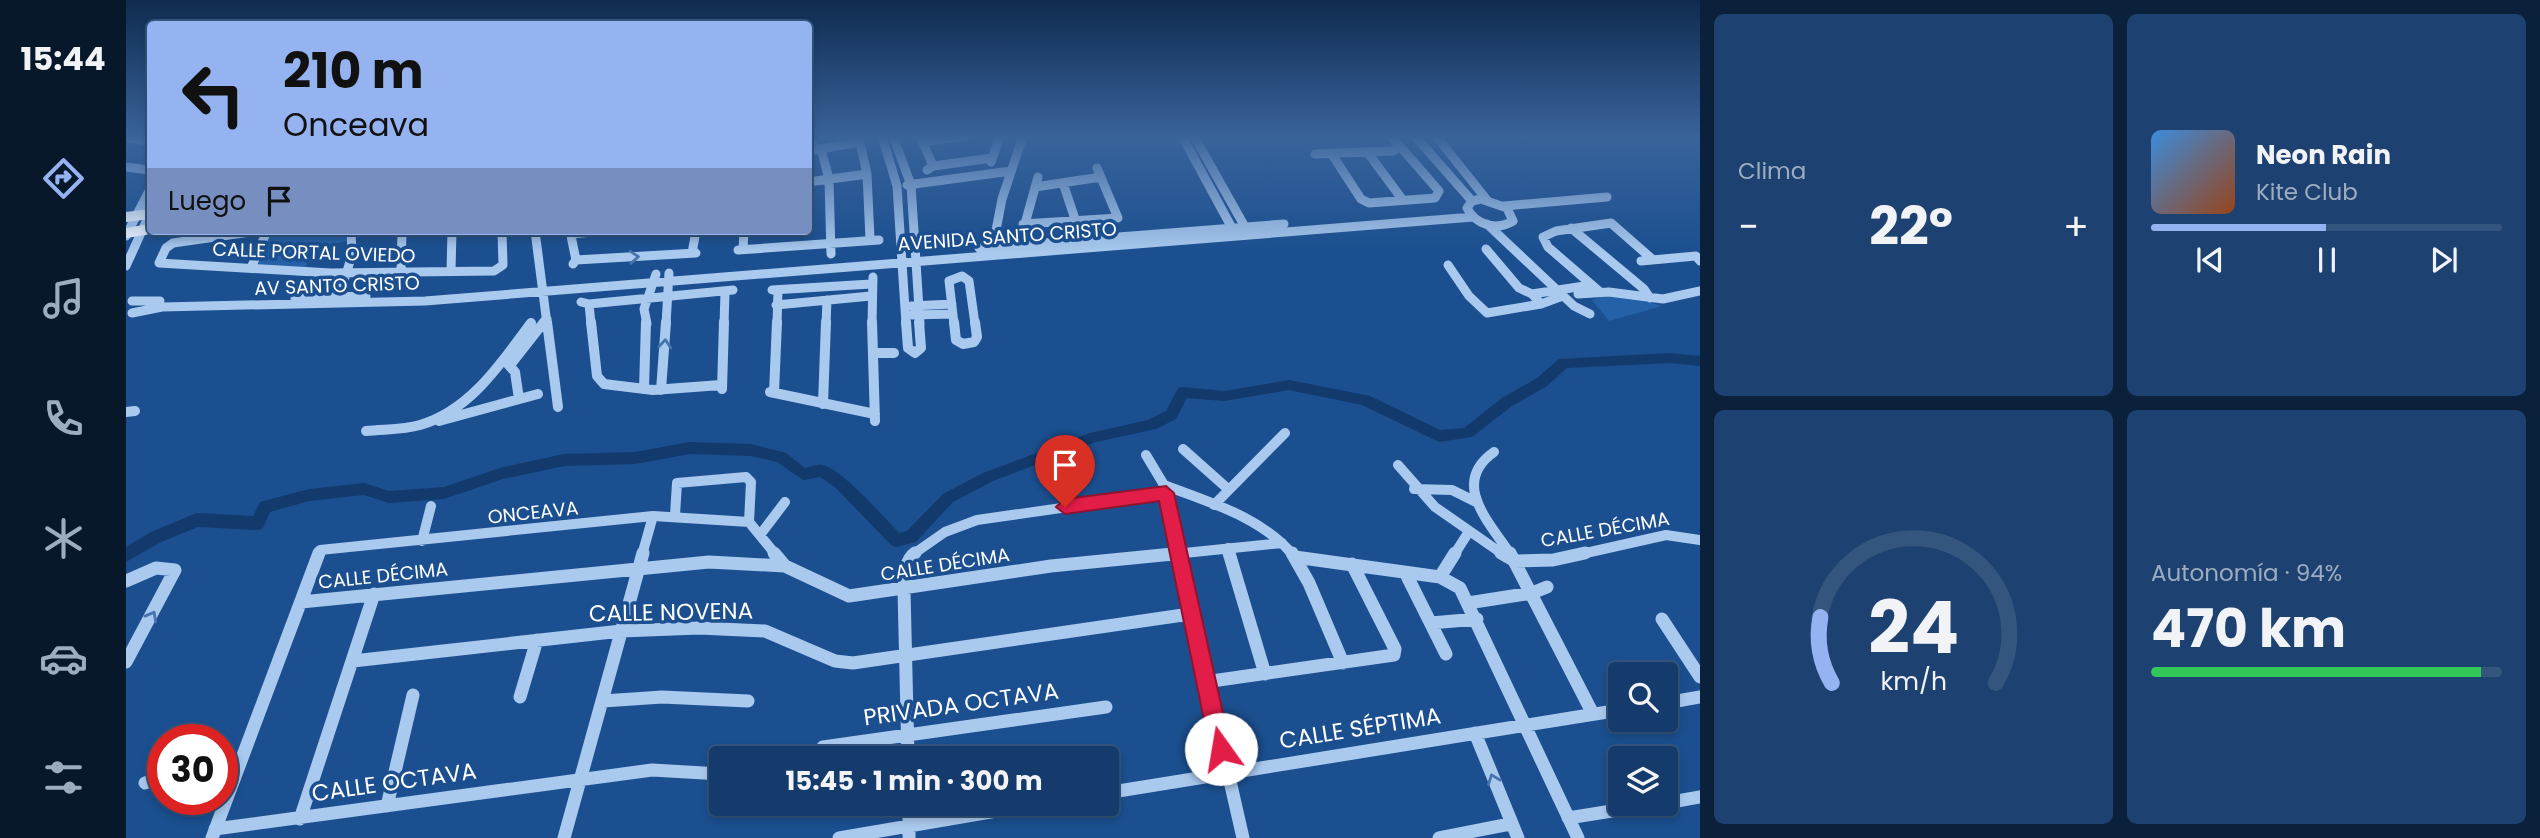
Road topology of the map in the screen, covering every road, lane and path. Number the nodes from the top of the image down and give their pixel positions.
1 (827, 175) edge
2 (859, 175) edge
3 (867, 175) edge
4 (894, 175) edge
5 (907, 175) edge
6 (980, 175) edge
7 (1010, 175) edge
8 (1089, 175) edge
9 (1100, 175) edge
10 (1203, 175) edge
11 (1216, 175) edge
12 (1344, 175) edge
13 (1384, 175) edge
14 (1425, 175) edge
15 (1450, 175) edge
16 (1468, 175) edge
17 (966, 177) joint
18 (1038, 177) dead end
19 (829, 179) junction
20 (812, 181) edge
21 (1063, 183) junction
22 (911, 185) junction
23 (897, 186) junction
24 (1035, 187) junction
25 (147, 199) edge
26 (1402, 199) junction
27 (1487, 200) junction
28 (1610, 200) dead end
29 (1472, 201) junction
30 (1507, 209) junction
31 (1471, 214) junction
32 (131, 216) edge
33 (147, 221) edge
34 (1073, 222) junction
35 (147, 223) edge
36 (1059, 223) junction
37 (1023, 224) junction
38 (1487, 224) junction
39 (1505, 226) junction
40 (1232, 228) junction
41 (1245, 228) junction
42 (1571, 228) junction
43 (127, 234) edge
44 (229, 235) edge
45 (265, 235) edge
46 (351, 235) edge
47 (402, 235) edge
48 (452, 235) edge
49 (502, 235) edge
50 (536, 235) edge
51 (570, 235) edge
52 (696, 235) edge
53 (743, 235) edge
54 (784, 235) edge
55 (1021, 238) dead end
56 (830, 242) junction
57 (783, 245) junction
58 (1077, 245) junction
59 (1067, 246) junction
60 (1486, 249) dead end
61 (992, 251) junction
62 (129, 253) edge
63 (914, 257) junction
64 (901, 258) junction
65 (1698, 258) edge
66 (1652, 259) junction
67 (830, 260) junction
68 (1641, 261) dead end
69 (818, 265) junction
70 (1448, 265) dead end
71 (126, 266) edge
72 (251, 268) junction
73 (451, 271) junction
74 (401, 273) junction
75 (348, 274) junction
76 (668, 276) junction
77 (655, 277) junction
78 (831, 285) junction
79 (543, 286) junction
80 (818, 286) junction
81 (342, 287) dead end
82 (1595, 289) junction
83 (1700, 291) edge
84 (1564, 293) junction
85 (871, 296) junction
86 (668, 298) junction
87 (1650, 298) junction
88 (650, 299) junction
89 (1537, 299) junction
90 (129, 300) edge
91 (827, 300) junction
92 (776, 305) junction
93 (952, 309) junction
94 (918, 310) junction
95 (905, 311) junction
96 (128, 317) edge
97 (547, 319) junction
98 (531, 323) dead end
99 (873, 353) junction
100 (894, 353) dead end
101 (507, 363) junction
102 (644, 389) junction
103 (661, 390) junction
104 (538, 394) dead end
105 (519, 399) junction
106 (823, 404) junction
107 (558, 407) dead end
108 (424, 424) junction
109 (366, 431) dead end
110 (1285, 433) dead end
111 (1183, 449) dead end
112 (1494, 452) dead end
113 (1146, 455) dead end
114 (1398, 464) dead end
115 (1165, 489) junction
116 (1228, 489) junction
117 (1414, 489) junction
118 (785, 502) dead end
119 (1476, 502) junction
120 (1214, 505) junction
121 (431, 506) dead end
122 (675, 515) junction
123 (653, 516) junction
124 (749, 522) junction
125 (1468, 533) junction
126 (760, 535) junction
127 (1700, 540) edge
128 (422, 541) junction
129 (1282, 542) junction
130 (1228, 548) junction
131 (1178, 554) junction
132 (1296, 557) junction
133 (1515, 561) junction
134 (1352, 564) junction
135 (785, 566) junction
136 (637, 570) junction
137 (1406, 574) junction
138 (1440, 577) junction
139 (126, 580) edge
140 (1547, 587) dead end
141 (905, 589) junction
142 (1532, 593) junction
143 (374, 594) junction
144 (301, 602) junction
145 (1468, 603) junction
146 (1190, 614) junction
147 (1662, 619) dead end
148 (1477, 620) junction
149 (1431, 623) junction
150 (621, 631) junction
151 (537, 640) junction
152 (1446, 654) dead end
153 (906, 657) junction
154 (353, 661) junction
155 (126, 663) edge
156 (1343, 663) junction
157 (1265, 674) junction
158 (1700, 677) edge
159 (1205, 682) junction
160 (413, 695) dead end
161 (520, 697) dead end
162 (1700, 697) edge
163 (1678, 700) edge
164 (603, 701) junction
165 (748, 701) dead end
166 (1106, 707) dead end
167 (1608, 712) edge
168 (1593, 714) junction
169 (1524, 724) junction
170 (1475, 733) junction
171 (908, 735) junction
172 (830, 746) edge
173 (908, 746) edge
174 (238, 766) edge
175 (1226, 772) junction
176 (709, 773) edge
177 (580, 779) junction
178 (1119, 791) edge
179 (1700, 797) edge
180 (1678, 801) edge
181 (387, 806) junction
182 (1608, 812) edge
183 (221, 815) edge
184 (983, 816) edge
185 (1569, 818) junction
186 (300, 819) junction
187 (1510, 824) junction
188 (909, 832) edge
189 (214, 834) edge
190 (564, 838) edge
191 (839, 838) edge
192 (1243, 838) edge
193 (1439, 838) edge
194 (1518, 838) edge
195 (1578, 838) edge

1 - 19 street
2 - 19 street
3 - 56 street
4 - 23 street
5 - 22 street
6 - 17 street
7 - 61 street
8 - 21 street
9 - 34 street
10 - 40 street
11 - 41 street
12 - 26 street
13 - 26 street
14 - 26 street
15 - 29 street
16 - 27 street
17 - 22 street
18 - 24 street
19 - 20 street
19 - 56 street
21 - 24 street
21 - 34 street
22 - 23 street
22 - 63 street
23 - 64 street
24 - 37 street
25 - 32 street
27 - 29 street
27 - 30 street
28 - 30 street
29 - 31 street
30 - 39 street
31 - 38 street
31 - 41 street, AVENIDA SANTO CRISTO
31 - 58 street, AVENIDA SANTO CRISTO
32 - 43 street
33 - 43 main road
34 - 36 street
34 - 58 street
35 - 62 street
36 - 37 street
36 - 59 street
37 - 55 street
38 - 39 street
38 - 84 street
39 - 84 street
40 - 41 street, AVENIDA SANTO CRISTO
40 - 58 street, AVENIDA SANTO CRISTO
42 - 66 street
42 - 82 street
42 - 87 street
44 - 72 street, CALLE PORTAL OVIEDO
45 - 72 street
46 - 75 street
47 - 74 street
48 - 73 street
49 - 73 street, CALLE PORTAL OVIEDO
50 - 79 street
51 -> 52 street
53 - 57 street
54 - 57 street
56 - 57 street
56 - 67 street
58 - 59 street, AVENIDA SANTO CRISTO
59 - 61 street, AVENIDA SANTO CRISTO
60 - 89 street
61 - 63 street, AVENIDA SANTO CRISTO
62 - 71 street
63 - 64 street, AVENIDA SANTO CRISTO
63 - 94 street
64 - 67 street, AVENIDA SANTO CRISTO
64 - 95 street
65 - 66 street
66 - 68 street
67 - 69 street, AVENIDA SANTO CRISTO
67 - 78 street
69 - 76 street, AVENIDA SANTO CRISTO
69 - 80 street
70 - 89 street
72 - 75 street, CALLE PORTAL OVIEDO
73 - 74 street, CALLE PORTAL OVIEDO
74 - 75 street, CALLE PORTAL OVIEDO
75 - 81 street
76 - 77 street, AVENIDA SANTO CRISTO
76 - 86 street
77 - 79 street, AVENIDA SANTO CRISTO
77 - 88 street
78 - 80 street
78 - 85 street
79 - 90 street, AV SANTO CRISTO
79 - 96 street, AV SANTO CRISTO
79 - 97 street
80 - 92 street
82 - 84 street
82 - 87 street
83 - 87 street
84 - 89 street
85 - 91 street
85 - 99 street
86 - 88 street
103 -> 86 street
86 - 103 street
88 - 102 street
88 - 102 street
90 - 96 street
91 - 92 street
91 - 106 street
92 - 106 street
93 - 93 street
93 - 94 street
94 - 95 street
94 - 95 street
97 - 101 street
97 - 107 street
98 - 101 street
99 - 100 street
99 - 106 street
101 - 105 street
101 - 108 street
102 - 103 street
104 - 105 street
105 - 108 street
108 - 109 street
110 - 116 street
111 - 116 street
112 - 119 street
113 - 115 street
114 - 117 street
115 - 120 street
115 - 131 street
115 - 141 street
116 - 120 street
117 - 119 street
117 - 125 street
118 - 126 street
119 - 133 street
120 - 129 street
121 - 128 street
122 - 123 street, ONCEAVA
122 - 124 street, ONCEAVA
122 - 124 street
123 - 128 street, ONCEAVA
123 - 136 street
124 - 126 street, CALLE DÉCIMA
125 - 133 street
125 - 138 street
126 - 135 street, CALLE DÉCIMA
127 - 133 street, CALLE DÉCIMA
128 - 144 street, ONCEAVA
129 - 130 street, CALLE DÉCIMA
129 - 132 street
130 - 131 street, CALLE DÉCIMA
130 - 157 street
131 - 141 street, CALLE DÉCIMA
131 - 146 street
132 - 134 street
132 - 156 street
133 - 142 street
134 - 137 street
134 - 156 street
135 - 136 street, CALLE DÉCIMA
135 - 141 street, CALLE DÉCIMA
136 - 143 street, CALLE DÉCIMA
136 - 150 street
137 - 138 street
137 - 149 street
138 - 145 street
155 -> 139 street
140 - 142 street
141 - 153 street
142 - 145 street
142 - 168 street
143 - 144 street, CALLE DÉCIMA
143 - 154 street
144 - 174 street
145 - 148 street
146 - 153 street, CALLE NOVENA
146 - 159 street
147 - 158 street
148 - 149 street
148 - 169 street
149 - 152 street
150 - 151 street, CALLE NOVENA
150 - 153 street, CALLE NOVENA
150 - 164 street
151 - 154 street, CALLE NOVENA
151 - 161 street
153 - 171 street
154 - 186 street
156 - 157 street
157 - 159 street
159 - 175 street
160 - 181 street
162 - 163 street
164 - 165 street
164 - 177 street
166 - 171 street, PRIVADA OCTAVA
167 - 168 street, CALLE SÉPTIMA
168 - 169 street, CALLE SÉPTIMA
169 - 170 street, CALLE SÉPTIMA
169 - 185 street
170 - 175 street, CALLE SÉPTIMA
187 -> 170 street
171 - 172 street, PRIVADA OCTAVA
171 - 173 street
175 - 178 street, CALLE SÉPTIMA
175 - 192 street
176 - 177 street
177 - 181 street, CALLE OCTAVA
177 - 190 street
179 - 180 street
181 - 186 street, CALLE OCTAVA
182 - 185 street
183 - 189 street
184 - 188 street
185 - 195 street
186 - 189 street, CALLE OCTAVA
187 - 193 street
187 - 194 street
188 - 191 street

